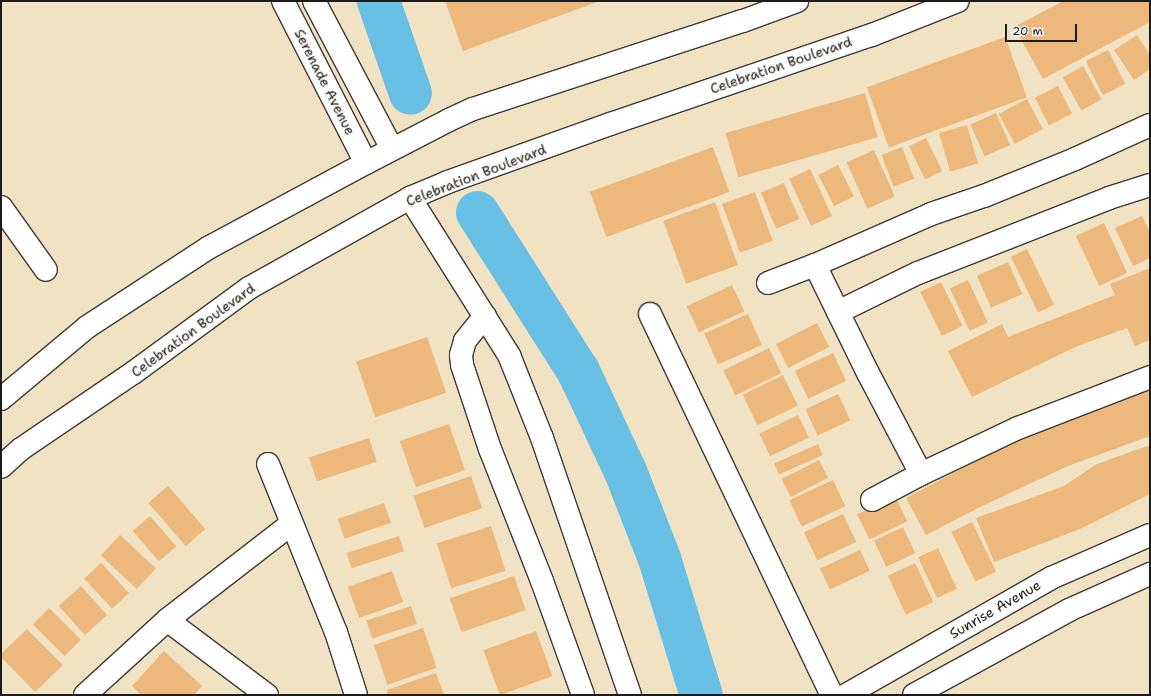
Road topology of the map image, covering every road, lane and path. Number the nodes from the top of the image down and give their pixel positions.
1 (283, 1) edge
2 (314, 1) edge
3 (797, 1) edge
4 (958, 1) edge
5 (1150, 125) edge
6 (392, 149) junction
7 (366, 163) junction
8 (1150, 185) edge
9 (410, 198) junction
10 (1, 207) edge
11 (815, 265) junction
12 (46, 270) dead end
13 (768, 283) dead end
14 (838, 312) junction
15 (650, 314) dead end
16 (485, 316) junction
17 (1150, 377) edge
18 (1, 399) edge
19 (268, 464) dead end
20 (1, 468) edge
21 (921, 474) junction
22 (872, 500) dead end
23 (291, 524) junction
24 (1150, 535) edge
25 (1150, 574) edge
26 (167, 620) junction
27 (85, 695) edge
28 (267, 695) edge
29 (356, 695) edge
30 (583, 695) edge
31 (630, 695) edge
32 (832, 695) edge
33 (846, 695) edge
34 (914, 695) edge

1 - 7 street, Serenade Avenue
2 - 6 street, Serenade Avenue
3 - 6 street
4 - 9 street, Celebration Boulevard
5 - 11 street
6 - 7 street
7 - 18 street
8 - 14 street
9 - 16 street
9 - 20 street, Celebration Boulevard
10 - 12 street
11 - 13 street
11 - 14 street
14 - 21 street
15 - 32 street
16 - 30 street
16 - 31 street
17 - 21 street
19 - 23 street
21 - 22 street
23 - 26 street
23 - 29 street
24 - 33 street, Sunrise Avenue
25 - 34 street
26 - 27 street
26 - 28 street

